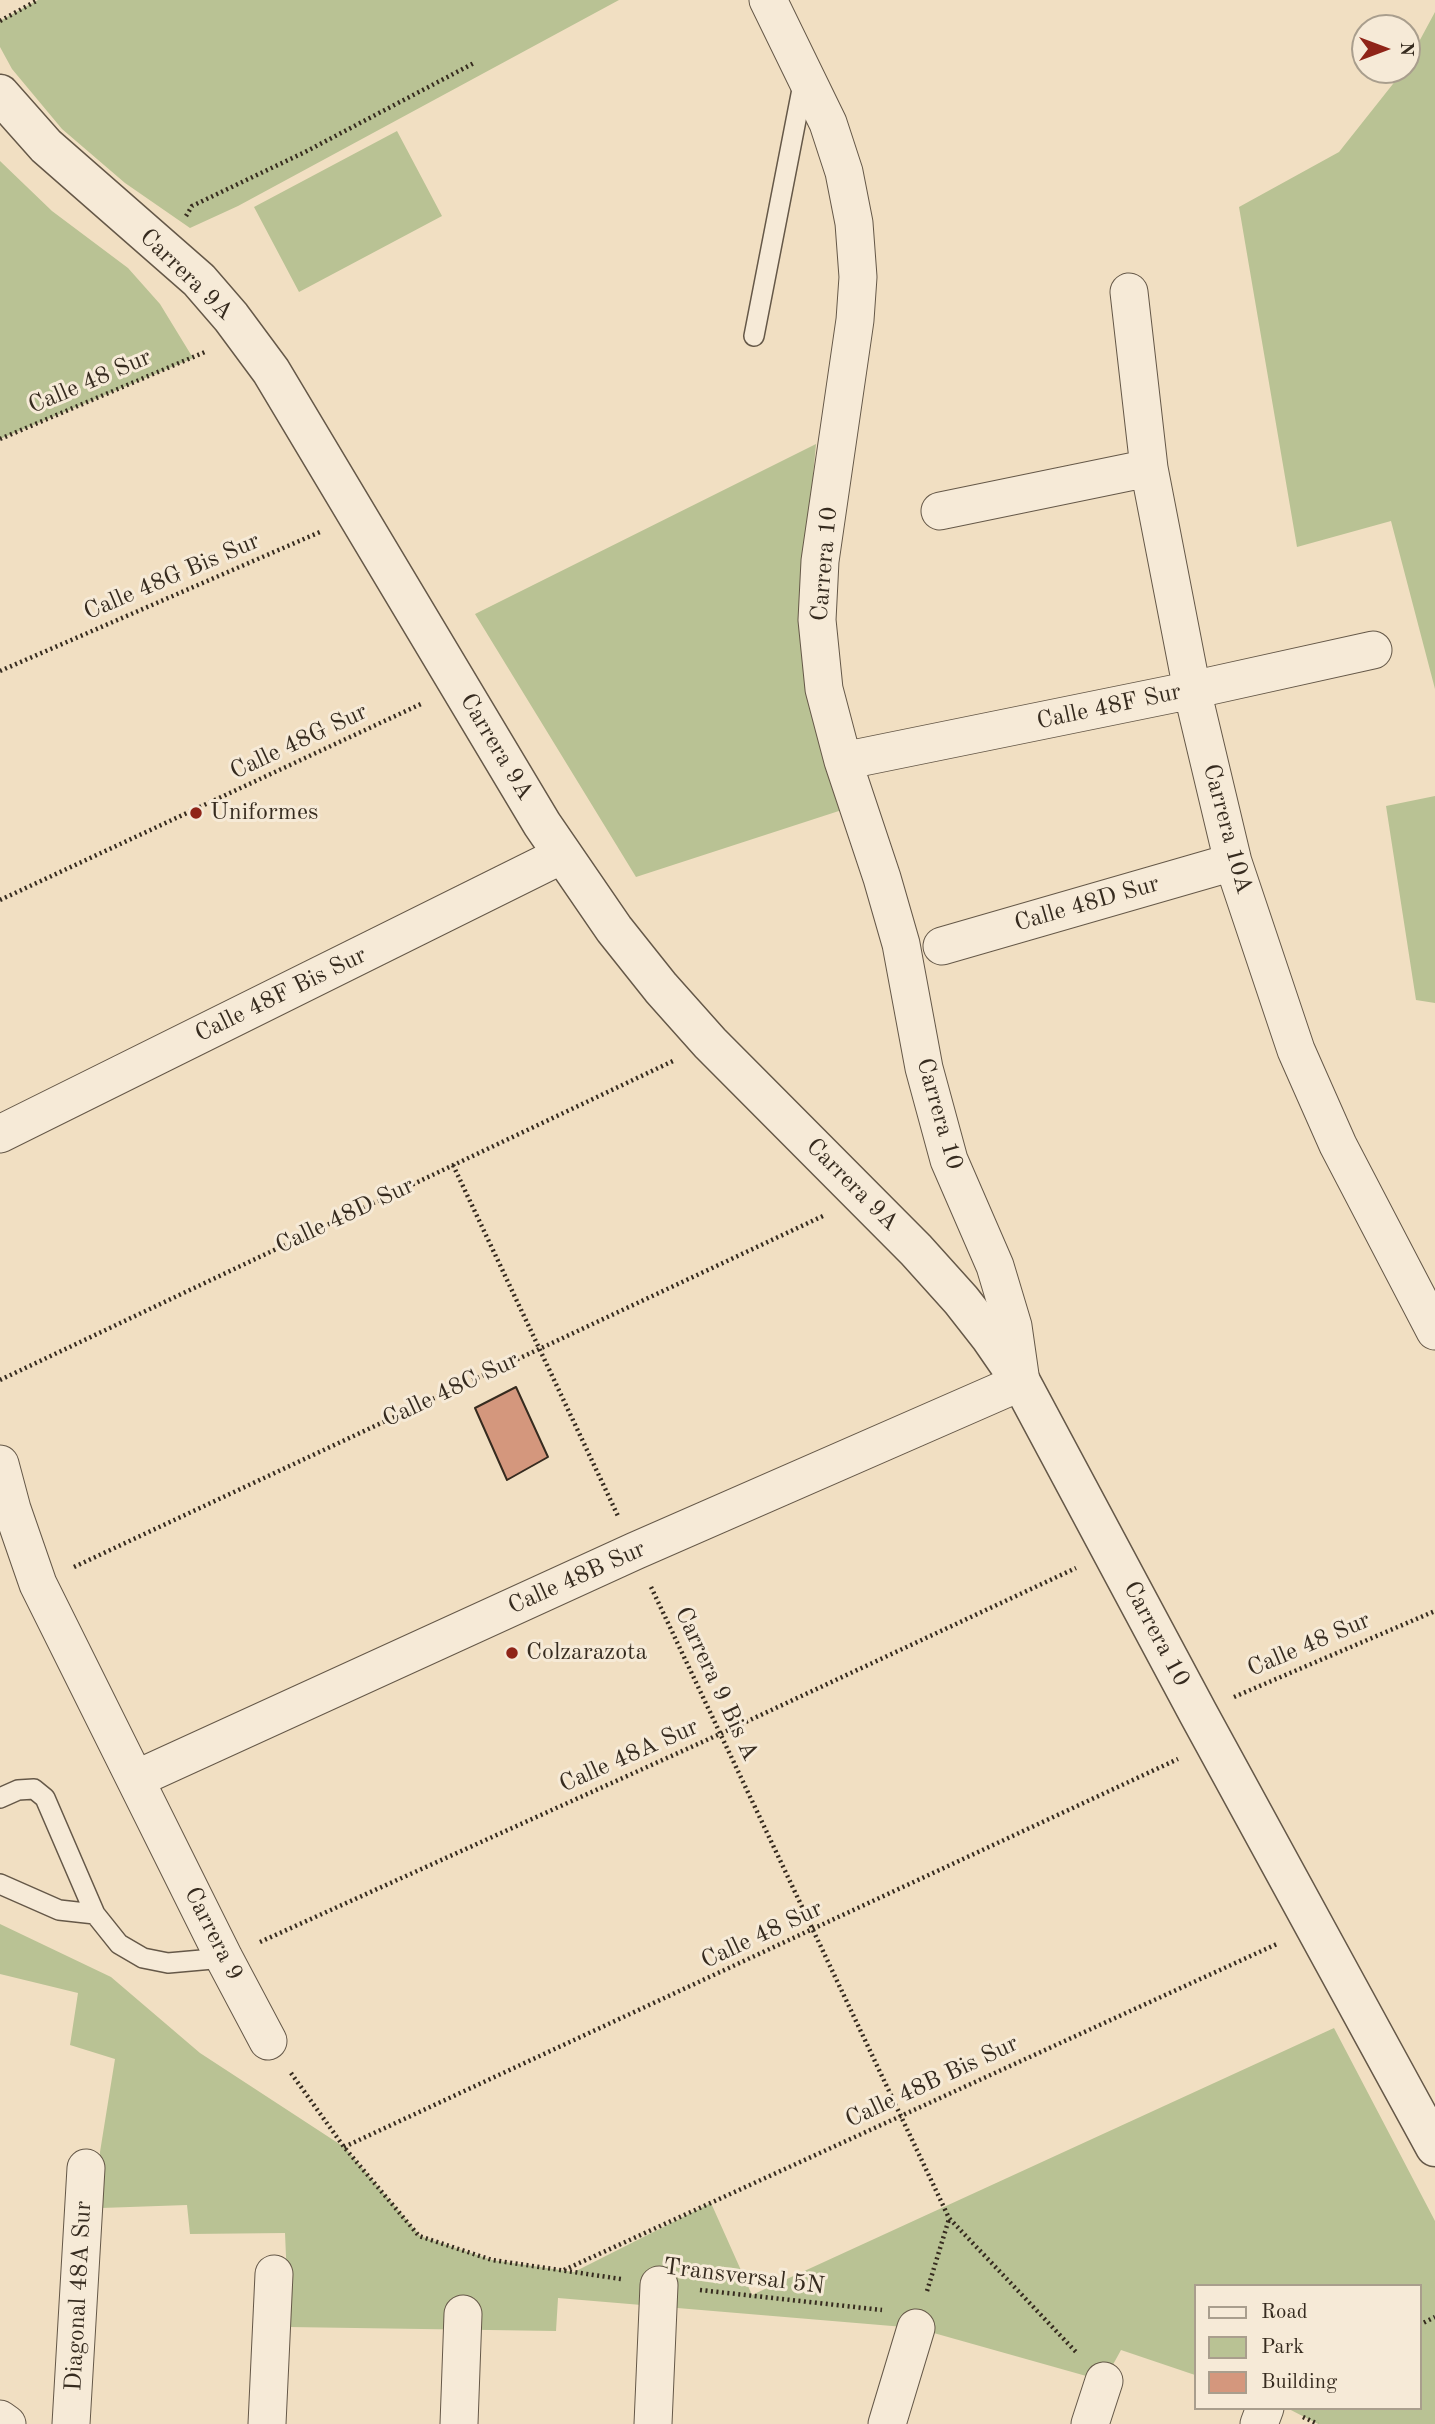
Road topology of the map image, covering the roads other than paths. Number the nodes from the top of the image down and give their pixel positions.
1 (768, 0) edge
2 (805, 75) junction
3 (0, 94) edge
4 (1129, 292) dead end
5 (754, 336) dead end
6 (1149, 468) junction
7 (940, 511) dead end
8 (1373, 650) dead end
9 (1192, 690) junction
10 (843, 761) junction
11 (562, 855) junction
12 (1233, 862) junction
13 (942, 946) dead end
14 (0, 1135) edge
15 (1435, 1331) edge
16 (1021, 1382) junction
17 (0, 1464) edge
18 (6, 1512) edge
19 (136, 1779) junction
20 (0, 1798) edge
21 (0, 1884) edge
22 (95, 1914) junction
23 (224, 1958) junction
24 (268, 2041) road end
25 (1435, 2147) edge
26 (86, 2168) dead end
27 (274, 2274) dead end
28 (659, 2285) road end
29 (463, 2314) dead end
30 (918, 2321) road end
31 (1104, 2381) road end
32 (0, 2419) edge
33 (7, 2424) edge
34 (71, 2424) edge
35 (267, 2424) edge
36 (460, 2424) edge
37 (653, 2424) edge
38 (887, 2424) edge
39 (1090, 2424) edge

1 - 2 street, Carrera 10
2 - 5 lane
2 - 10 street, Carrera 10
3 - 11 street, Carrera 9A
4 - 6 street, Carrera 10A
6 - 7 street
6 - 9 street, Carrera 10A
8 - 9 street, Calle 48F Sur
9 - 10 street, Calle 48F Sur
9 - 12 street, Carrera 10A
10 - 16 street, Carrera 10
11 - 14 street, Calle 48F Bis Sur
11 - 16 street, Carrera 9A
12 - 13 street, Calle 48D Sur
12 - 15 street, Carrera 10A
16 - 19 street, Calle 48B Sur
16 - 25 street, Carrera 10
17 - 18 street, Carrera 9
18 - 19 street, Carrera 9
19 - 23 street, Carrera 9
20 - 22 lane
21 - 22 lane
22 - 23 lane
23 - 24 street, Carrera 9
26 - 34 street, Diagonal 48A Sur
27 - 35 street
28 - 37 street
29 - 36 street
30 - 38 street
31 - 39 street
32 - 33 street

